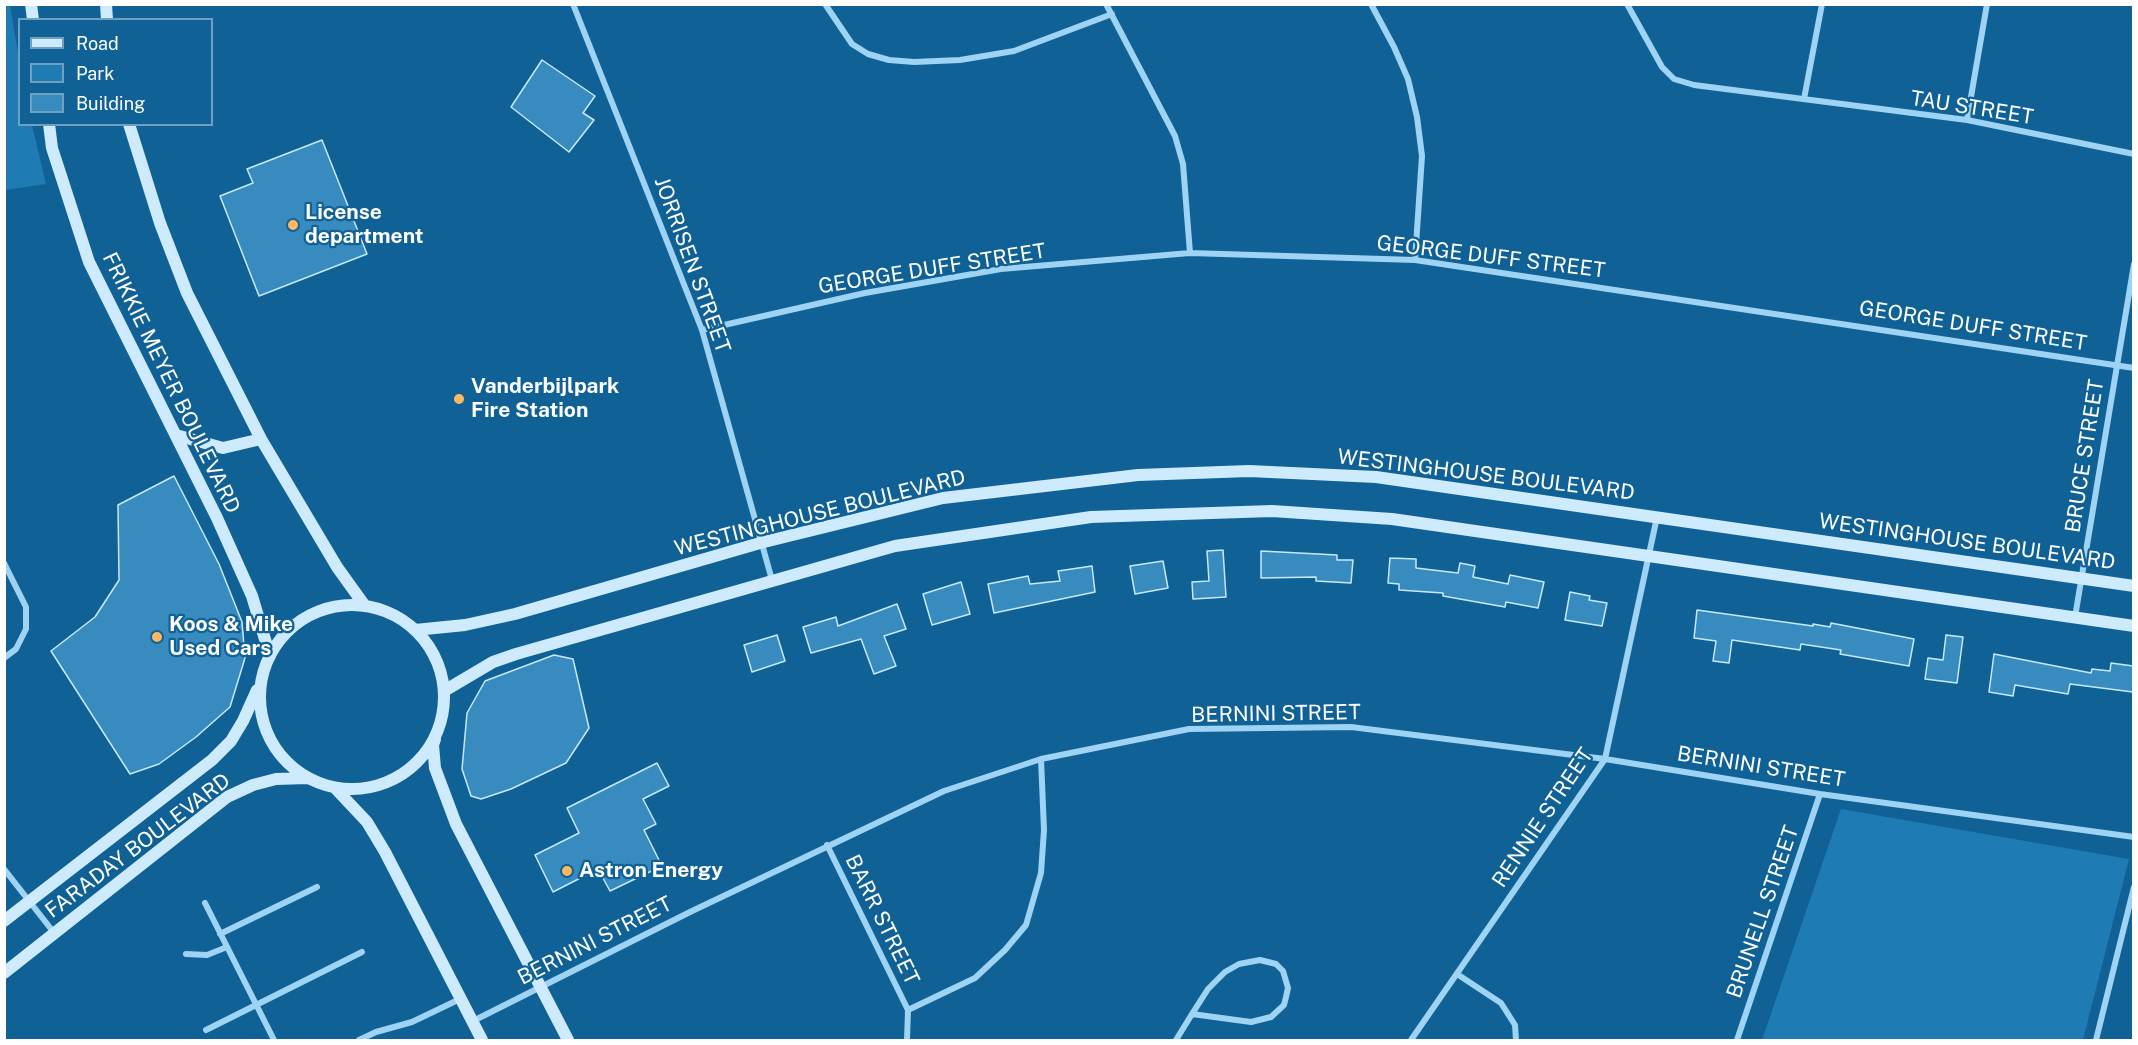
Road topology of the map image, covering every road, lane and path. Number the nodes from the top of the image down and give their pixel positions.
1 (573, 4) edge
2 (825, 4) edge
3 (1106, 4) edge
4 (1371, 4) edge
5 (1627, 4) edge
6 (1822, 4) edge
7 (1987, 4) edge
8 (1112, 14) junction
9 (1804, 99) junction
10 (1967, 120) junction
11 (48, 126) edge
12 (130, 126) edge
13 (2133, 154) edge
14 (1190, 254) junction
15 (1415, 260) junction
16 (2133, 264) edge
17 (702, 330) junction
18 (2117, 365) junction
19 (2133, 368) edge
20 (176, 435) junction
21 (261, 439) junction
22 (1657, 517) junction
23 (760, 543) junction
24 (1650, 556) junction
25 (4, 563) edge
26 (2082, 577) junction
27 (771, 580) junction
28 (2133, 586) edge
29 (365, 606) junction
30 (2075, 617) junction
31 (2133, 626) edge
32 (415, 630) junction
33 (270, 656) junction
34 (4, 658) edge
35 (261, 682) junction
36 (444, 691) junction
37 (438, 729) junction
38 (1041, 759) junction
39 (1605, 759) junction
40 (307, 778) junction
41 (335, 788) junction
42 (1820, 794) junction
43 (2133, 837) edge
44 (827, 845) junction
45 (4, 869) edge
46 (2133, 886) edge
47 (317, 887) dead end
48 (30, 901) junction
49 (205, 903) dead end
50 (4, 921) edge
51 (55, 934) junction
52 (220, 934) junction
53 (226, 947) junction
54 (362, 952) dead end
55 (186, 954) dead end
56 (4, 973) edge
57 (1457, 974) junction
58 (541, 987) junction
59 (461, 999) junction
60 (256, 1005) junction
61 (908, 1010) junction
62 (1192, 1014) junction
63 (472, 1021) junction
64 (206, 1030) dead end
65 (376, 1032) junction
66 (274, 1041) edge
67 (358, 1041) edge
68 (381, 1041) edge
69 (482, 1041) edge
70 (568, 1041) edge
71 (907, 1041) edge
72 (1176, 1041) edge
73 (1411, 1041) edge
74 (1516, 1041) edge
75 (1737, 1041) edge
76 (2096, 1041) edge

1 - 17 street, JORRISEN STREET
2 - 8 street
3 - 8 street
4 - 15 street
5 - 9 street, TAU STREET
6 - 9 street
7 - 10 street
8 - 14 street
9 - 10 street, TAU STREET
10 - 13 street, TAU STREET
11 - 20 street, FRIKKIE MEYER BOULEVARD
12 - 21 street
14 - 15 street, GEORGE DUFF STREET
14 - 17 street, GEORGE DUFF STREET
15 - 18 street, GEORGE DUFF STREET
16 - 18 street, BRUCE STREET
17 - 23 street, JORRISEN STREET
18 - 19 street, GEORGE DUFF STREET
18 - 26 street, BRUCE STREET
20 - 21 street
20 - 33 street, FRIKKIE MEYER BOULEVARD
21 - 29 street
22 - 23 street, WESTINGHOUSE BOULEVARD
22 - 24 street, RENNIE STREET
22 - 26 street, WESTINGHOUSE BOULEVARD
23 - 27 street, JORRISEN STREET
23 - 32 street, WESTINGHOUSE BOULEVARD
24 - 27 street
24 - 30 street
24 - 39 street, RENNIE STREET
25 - 34 street
26 - 28 street, WESTINGHOUSE BOULEVARD
26 - 30 street, BRUCE STREET
27 - 36 street
29 - 32 street
29 - 33 street
30 - 31 street
32 - 36 street
33 - 35 street
35 - 40 street
35 - 48 street, FARADAY BOULEVARD
36 - 37 street
37 - 41 street
37 - 58 street
38 - 39 street, BERNINI STREET
38 - 44 street, BERNINI STREET
38 - 61 street, BARR STREET
39 - 42 street, BERNINI STREET
39 - 57 street, RENNIE STREET
40 - 41 street
40 - 51 street, FARADAY BOULEVARD
41 - 59 street
42 - 43 street, BERNINI STREET
42 - 75 street, BRUNELL STREET
44 - 58 street, BERNINI STREET
44 - 61 street, BARR STREET
45 - 48 street
46 - 76 street
47 - 52 street
48 - 50 street, FARADAY BOULEVARD
48 - 51 street
49 - 52 street
51 - 56 street, FARADAY BOULEVARD
52 - 53 street
53 - 55 street
53 - 60 street
54 - 60 street
57 - 73 street, RENNIE STREET
57 - 74 street
58 - 63 street, BERNINI STREET
58 - 70 street
59 - 63 street
59 - 65 street
60 - 64 street
60 - 66 street
61 - 71 street, BARR STREET
62 - 62 street
62 - 72 street
63 - 69 street
65 - 67 street
65 - 68 street

